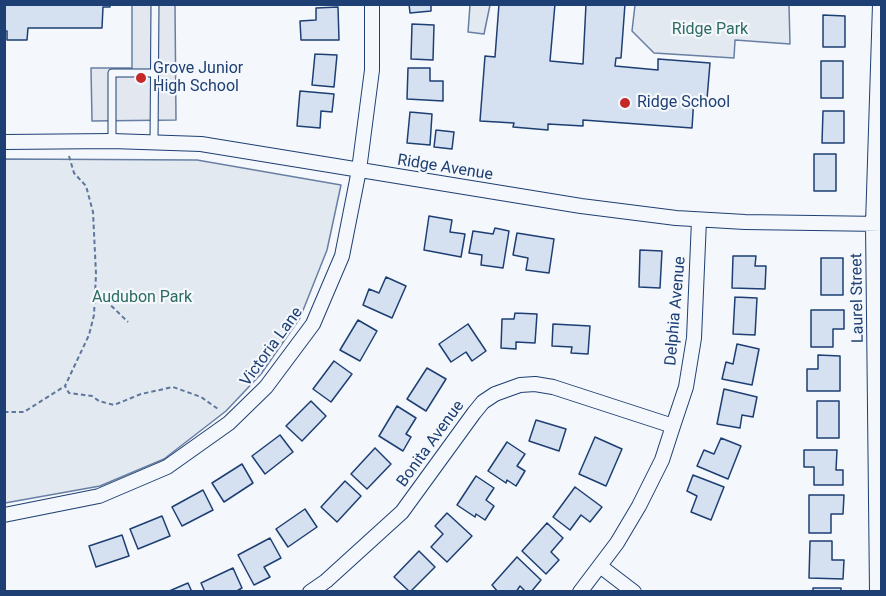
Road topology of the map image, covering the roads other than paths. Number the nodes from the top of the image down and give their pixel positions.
1 (155, 4) edge
2 (372, 4) edge
3 (880, 4) edge
4 (880, 42) edge
5 (155, 73) junction
6 (112, 141) junction
7 (4, 142) edge
8 (154, 142) junction
9 (359, 170) junction
10 (699, 220) junction
11 (877, 224) edge
12 (674, 426) junction
13 (4, 515) edge
14 (879, 528) edge
15 (600, 566) junction
16 (310, 591) edge
17 (580, 591) edge
18 (634, 591) edge
19 (877, 591) edge

1 - 5 lane
2 - 9 street, Victoria Lane
3 - 4 street, Laurel Street
4 - 11 street, Laurel Street
5 - 6 lane
5 - 8 lane
6 - 7 street, Ridge Avenue
6 - 8 street, Ridge Avenue
8 - 9 street, Ridge Avenue
9 - 10 street, Ridge Avenue
9 - 13 street, Victoria Lane
10 - 11 street, Ridge Avenue
10 - 12 street, Delphia Avenue
11 - 14 street, Laurel Street
12 - 15 street, Delphia Avenue
12 - 16 street, Bonita Avenue
14 - 19 street, Laurel Street
15 - 17 street, Delphia Avenue
15 - 18 street

